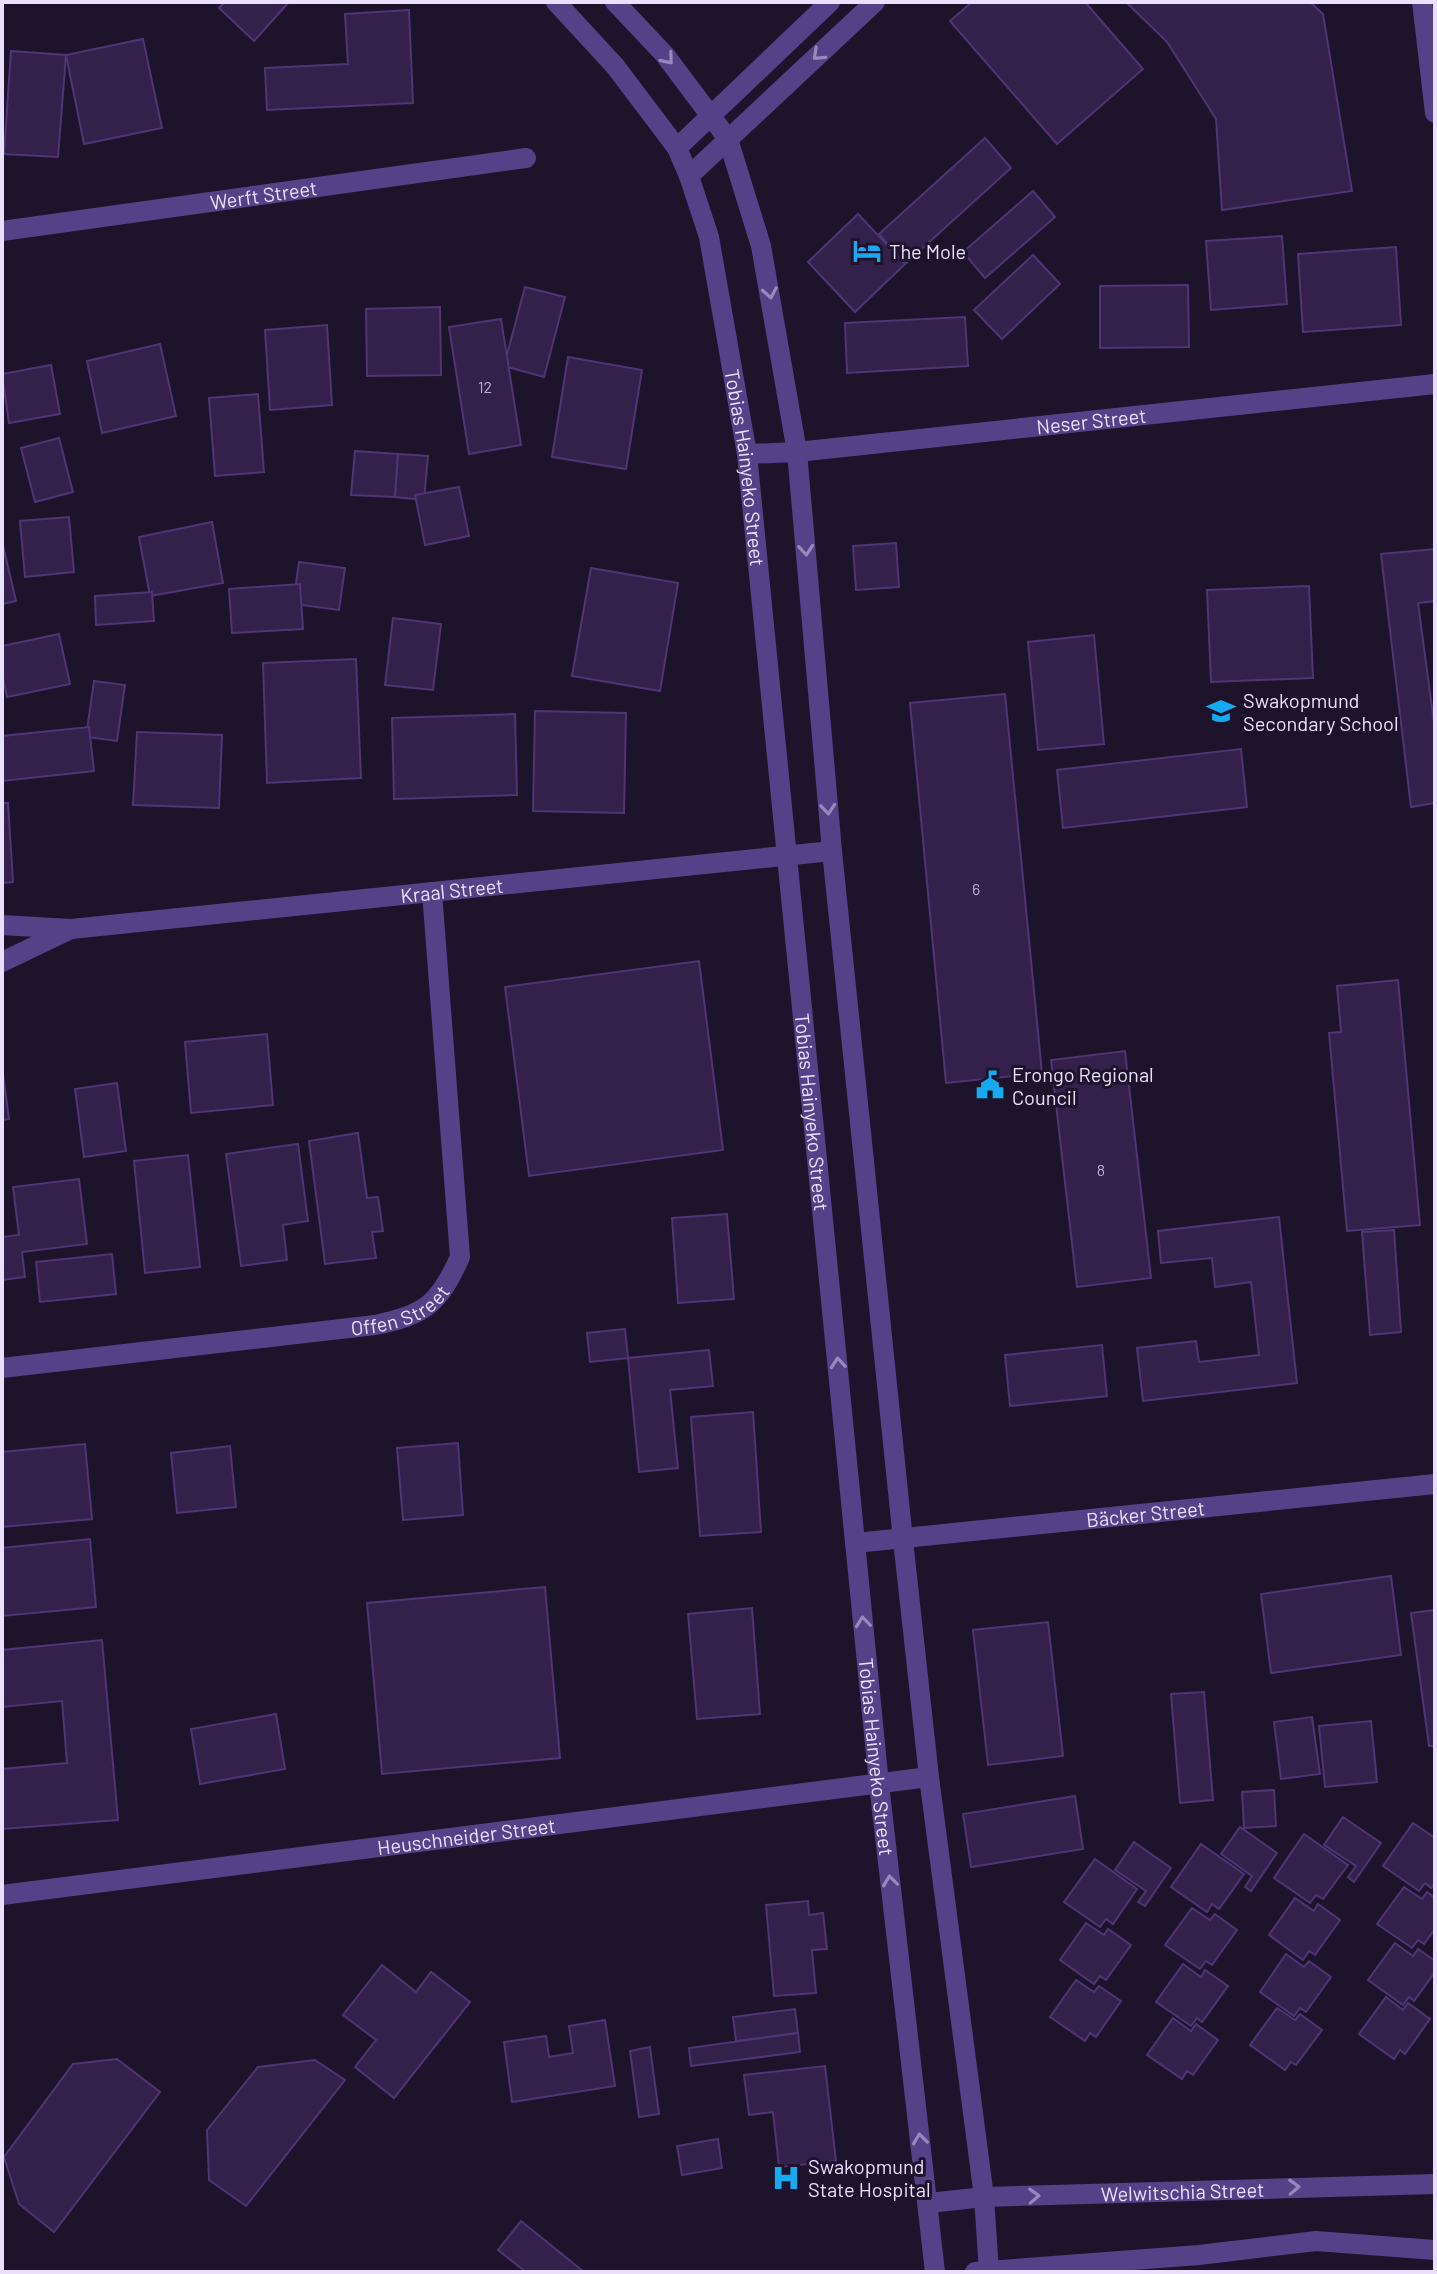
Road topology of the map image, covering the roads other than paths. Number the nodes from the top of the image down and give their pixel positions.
1 (556, 2) edge
2 (615, 2) edge
3 (830, 2) edge
4 (875, 2) edge
5 (1422, 2) edge
6 (1435, 113) edge
7 (712, 115) junction
8 (728, 139) junction
9 (677, 148) junction
10 (526, 158) dead end
11 (689, 176) junction
12 (2, 231) edge
13 (1435, 384) edge
14 (797, 452) junction
15 (747, 454) junction
16 (832, 851) junction
17 (787, 854) junction
18 (432, 892) junction
19 (2, 925) edge
20 (71, 929) junction
21 (2, 962) edge
22 (2, 1368) edge
23 (1435, 1484) edge
24 (903, 1540) junction
25 (855, 1543) junction
26 (929, 1777) junction
27 (879, 1784) junction
28 (2, 1895) edge
29 (1435, 2184) edge
30 (984, 2197) junction
31 (929, 2203) junction
32 (1435, 2250) edge
33 (1199, 2255) junction
34 (984, 2271) edge
35 (935, 2272) edge
36 (1174, 2272) edge

1 - 9 street, Tobias Hainyeko Street
2 -> 7 street
3 - 7 street
4 -> 8 street
5 - 6 street
7 - 8 street
7 - 9 street
8 - 11 street
8 -> 14 street
9 - 11 street, Tobias Hainyeko Street
10 - 12 street, Werft Street
11 - 15 street, Tobias Hainyeko Street
13 - 14 street, Neser Street
14 - 15 street, Neser Street
14 -> 16 street
15 - 17 street, Tobias Hainyeko Street
16 - 17 street, Kraal Street
16 - 24 street
17 - 18 street, Kraal Street
25 -> 17 street, Tobias Hainyeko Street
18 - 20 street, Kraal Street
18 - 22 street, Offen Street
19 - 20 street, Kraal Street
20 - 21 street, Kraal Street
23 - 24 street, Bäcker Street
24 - 25 street, Bäcker Street
24 - 26 street
27 -> 25 street, Tobias Hainyeko Street
26 - 27 street, Heuschneider Street
26 - 30 street
27 - 28 street, Heuschneider Street
31 -> 27 street, Tobias Hainyeko Street
30 -> 29 street, Welwitschia Street
30 - 31 street, Welwitschia Street
30 - 34 street
31 - 35 street, Tobias Hainyeko Street
32 - 33 street
33 - 34 street
33 - 36 street

